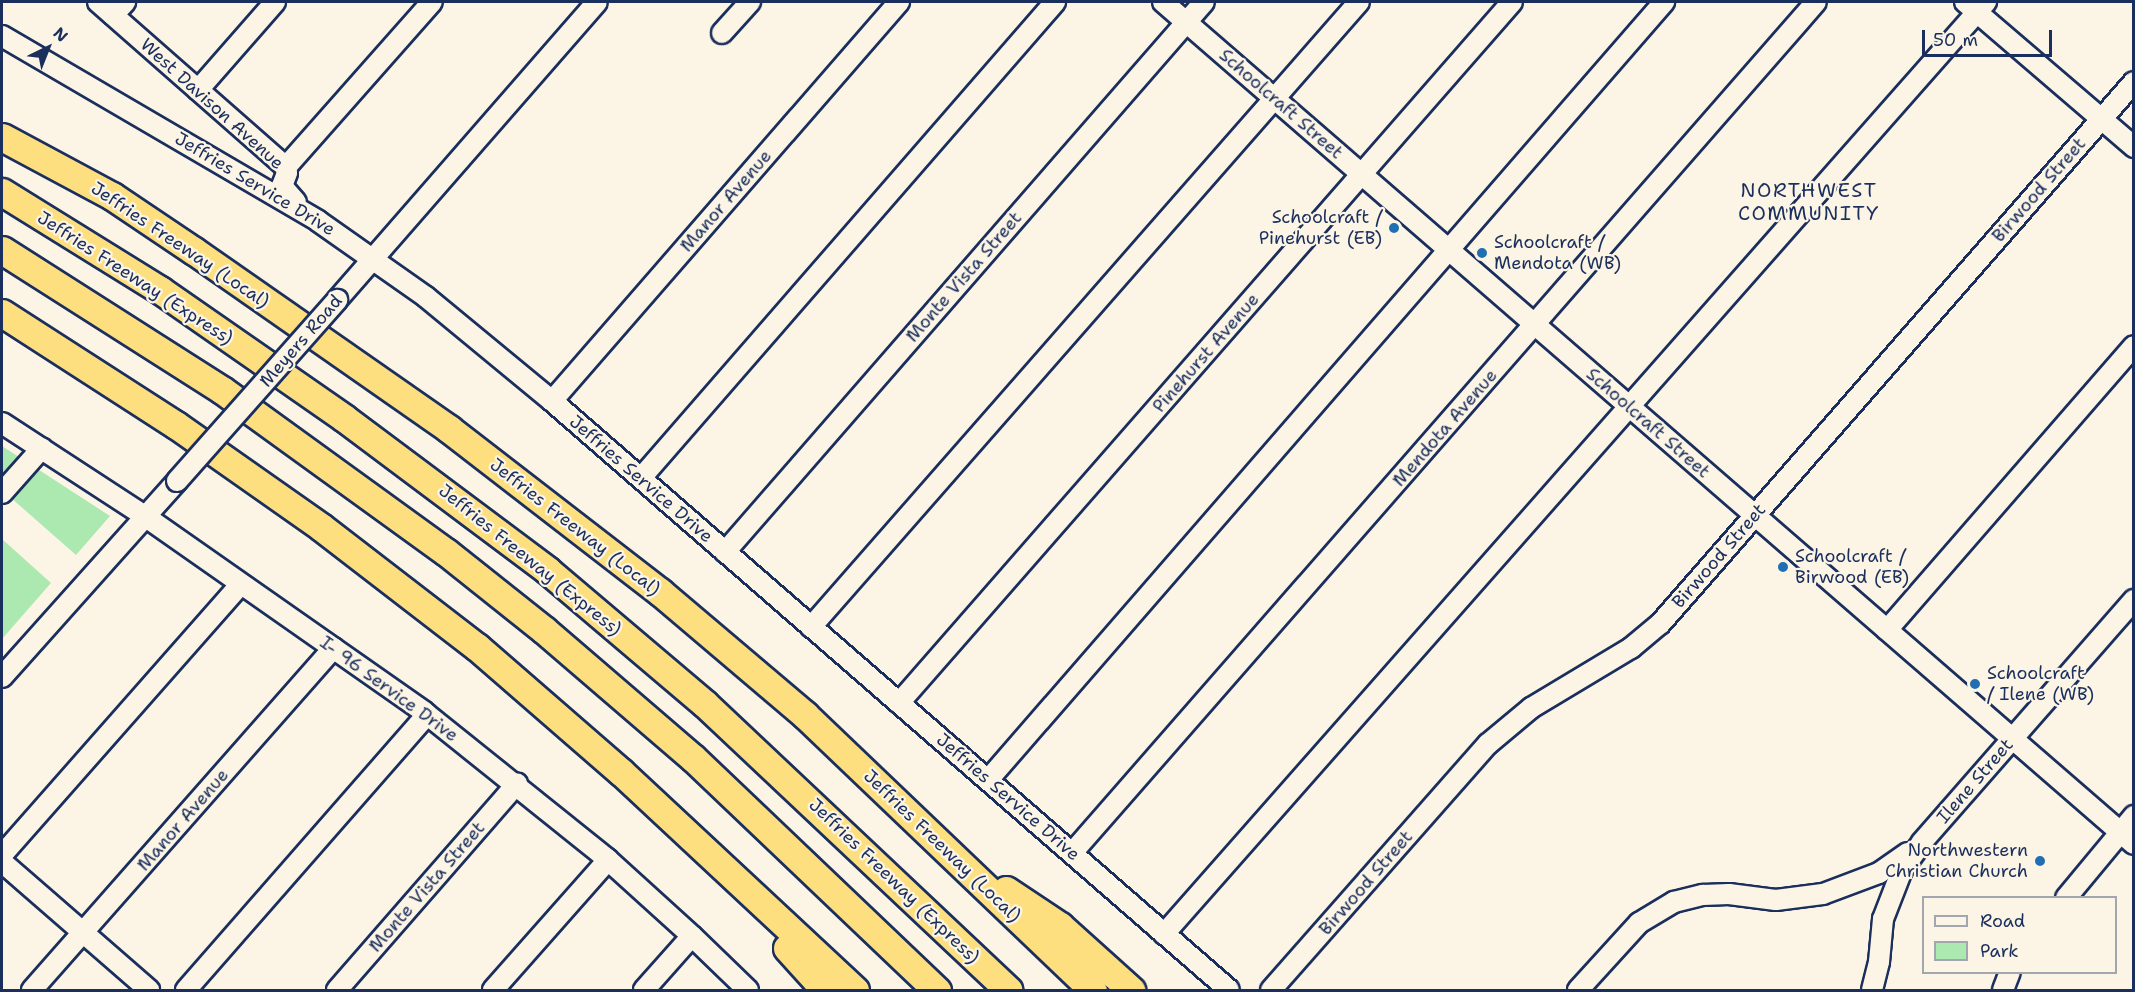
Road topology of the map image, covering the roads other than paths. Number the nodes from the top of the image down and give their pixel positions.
1 (98, 2) edge
2 (275, 2) edge
3 (432, 2) edge
4 (597, 2) edge
5 (750, 2) edge
6 (899, 2) edge
7 (1055, 2) edge
8 (1163, 2) edge
9 (1204, 2) edge
10 (1359, 2) edge
11 (1512, 2) edge
12 (1664, 2) edge
13 (1816, 2) edge
14 (1976, 5) edge
15 (119, 8) edge
16 (1186, 22) junction
17 (722, 33) dead end
18 (2, 36) edge
19 (2133, 82) edge
20 (198, 90) junction
21 (1275, 99) junction
22 (2101, 119) junction
23 (2, 121) edge
24 (2, 136) edge
25 (2133, 147) edge
26 (286, 167) junction
27 (1362, 174) junction
28 (2, 192) edge
29 (112, 196) junction
30 (306, 213) junction
31 (2, 250) edge
32 (1449, 250) junction
33 (374, 258) junction
34 (2, 313) edge
35 (1535, 325) junction
36 (2133, 346) edge
37 (552, 401) junction
38 (1629, 406) junction
39 (2, 423) edge
40 (42, 448) junction
41 (640, 478) junction
42 (2, 493) edge
43 (1754, 515) junction
44 (146, 517) junction
45 (725, 552) junction
46 (242, 584) junction
47 (2133, 600) edge
48 (812, 627) junction
49 (1887, 630) junction
50 (334, 648) junction
51 (2, 677) edge
52 (899, 703) junction
53 (428, 715) junction
54 (2012, 739) junction
55 (988, 780) junction
56 (517, 784) junction
57 (2133, 816) edge
58 (2126, 838) edge
59 (1922, 842) junction
60 (947, 850) junction
61 (1072, 853) junction
62 (2, 855) edge
63 (608, 860) junction
64 (2, 862) edge
65 (733, 875) junction
66 (2067, 896) edge
67 (83, 933) junction
68 (1164, 934) junction
69 (692, 936) junction
70 (2009, 974) edge
71 (32, 990) edge
72 (149, 990) edge
73 (186, 990) edge
74 (338, 990) edge
75 (494, 990) edge
76 (644, 990) edge
77 (747, 990) edge
78 (825, 990) edge
79 (855, 990) edge
80 (937, 990) edge
81 (1009, 990) edge
82 (1093, 990) edge
83 (1131, 990) edge
84 (1229, 990) edge
85 (1271, 990) edge
86 (1578, 990) edge
87 (1872, 990) edge
88 (2003, 990) edge

1 - 15 street, West Davison Avenue
2 - 20 street
3 - 26 street
4 - 33 street, Meyers Road
5 - 17 street
6 - 37 street, Manor Avenue
7 - 41 street
8 - 16 street, Schoolcraft Street
9 - 16 street, Monte Vista Street
10 - 21 street
11 - 27 street, Pinehurst Avenue
12 - 32 street
13 - 35 street, Mendota Avenue
14 - 22 street
14 - 38 street
15 - 20 street, West Davison Avenue
16 - 21 street, Schoolcraft Street
16 - 45 street, Monte Vista Street
18 - 30 street, Jeffries Service Drive
19 - 22 street, Birwood Street
20 - 26 street, West Davison Avenue
21 - 27 street, Schoolcraft Street
21 - 48 street
22 - 25 street
22 - 43 street, Birwood Street
23 - 29 highway
24 - 29 highway, Jeffries Freeway (Local)
26 - 30 street, West Davison Avenue
27 - 32 street, Schoolcraft Street
27 - 52 street, Pinehurst Avenue
28 - 81 highway, Jeffries Freeway (Express)
29 - 60 highway, Jeffries Freeway (Local)
30 - 33 street, Jeffries Service Drive
31 - 80 highway
32 - 35 street, Schoolcraft Street
32 - 55 street
33 - 37 street, Jeffries Service Drive
33 - 44 street, Meyers Road, bridge
34 - 65 highway
35 - 38 street, Schoolcraft Street
35 - 61 street, Mendota Avenue
36 - 49 street
37 - 41 street, Jeffries Service Drive
38 - 43 street, Schoolcraft Street
38 - 68 street
39 - 40 street, I- 96 Service Drive
40 - 42 street
40 - 44 street, I- 96 Service Drive
41 - 45 street, Jeffries Service Drive
43 - 49 street, Schoolcraft Street
43 - 85 street, Birwood Street
44 - 46 street, I- 96 Service Drive
44 - 51 street, Meyers Road
45 - 48 street, Jeffries Service Drive
46 - 50 street, I- 96 Service Drive
46 - 62 street
47 - 54 street, Ilene Street
48 - 52 street, Jeffries Service Drive
49 - 54 street, Schoolcraft Street
50 - 53 street, I- 96 Service Drive
50 - 67 street, Manor Avenue
52 - 55 street, Jeffries Service Drive
53 - 56 street, I- 96 Service Drive
53 - 73 street
54 - 58 street, Schoolcraft Street
54 - 59 street, Ilene Street
55 - 61 street, Jeffries Service Drive
56 - 63 street, I- 96 Service Drive
56 - 74 street, Monte Vista Street
57 - 58 street
58 - 66 street
59 - 86 street
59 - 87 street, Ilene Street
60 - 82 highway, Jeffries Freeway (Local)
60 - 83 highway
61 - 68 street, Jeffries Service Drive
63 - 69 street, I- 96 Service Drive
63 - 75 street
64 - 67 street
65 - 78 highway
65 - 79 highway
67 - 71 street, Manor Avenue
67 - 72 street
68 - 84 street, Jeffries Service Drive
69 - 76 street
69 - 77 street, I- 96 Service Drive
70 - 88 street

